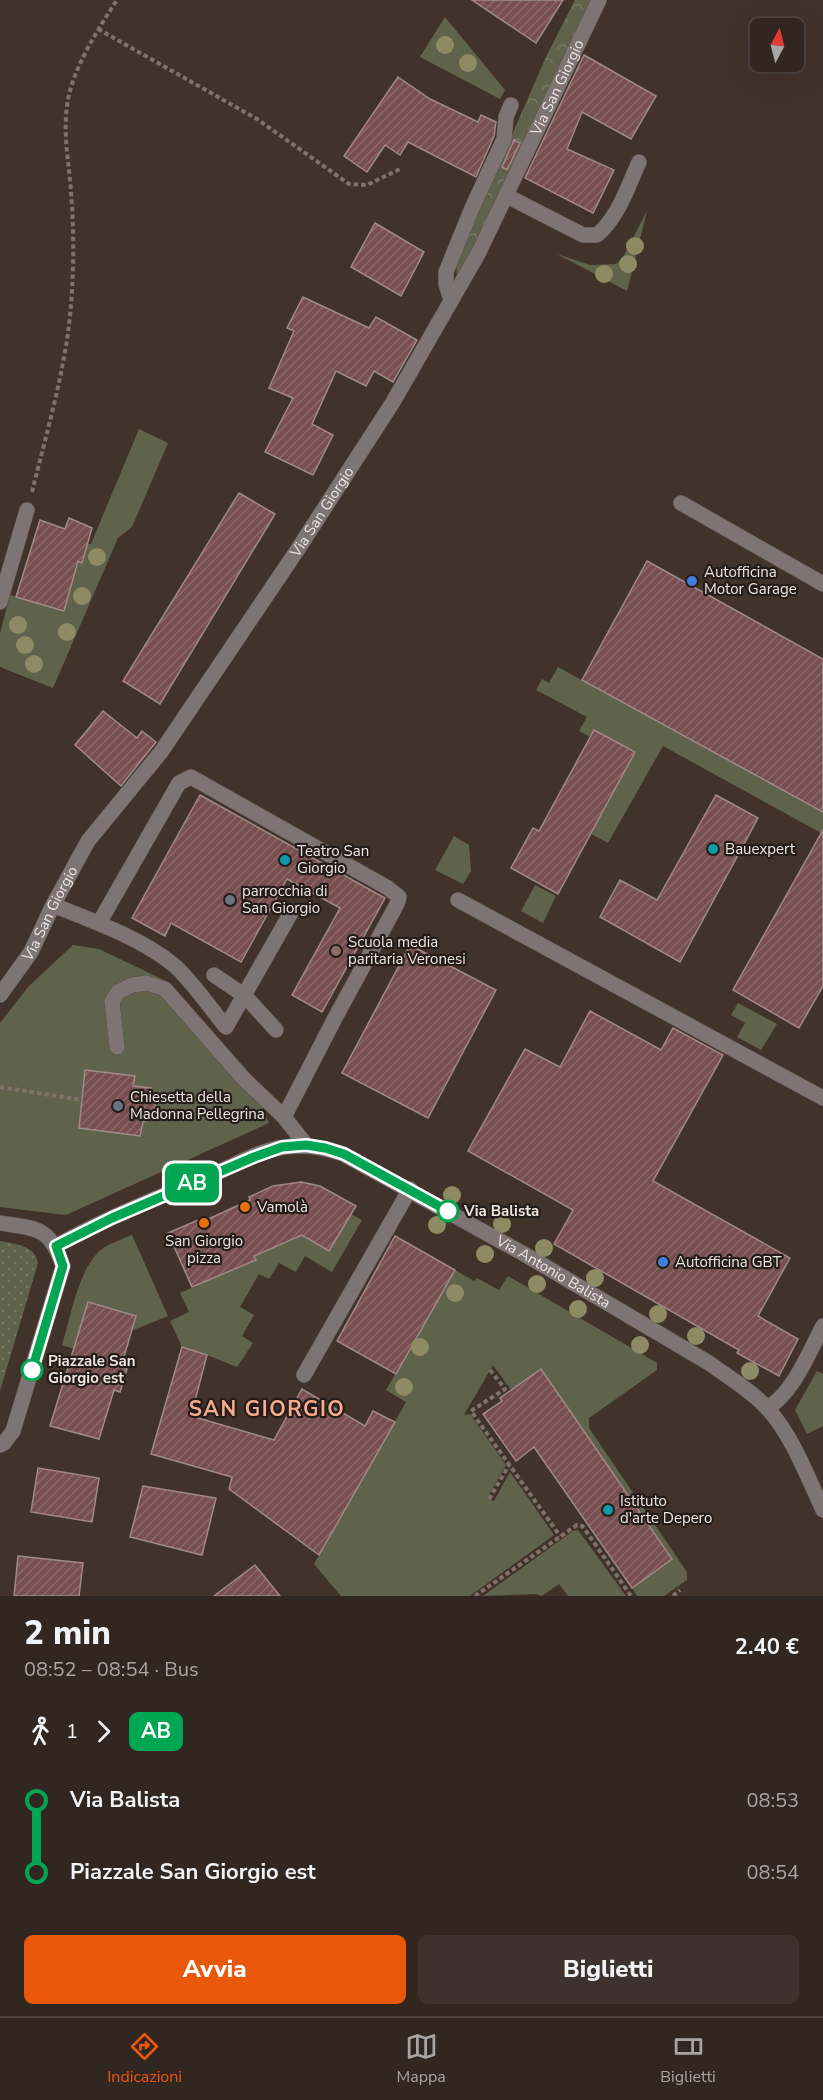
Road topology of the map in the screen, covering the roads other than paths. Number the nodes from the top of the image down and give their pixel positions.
1 (599, 0) edge
2 (511, 105) dead end
3 (639, 162) dead end
4 (507, 196) junction
5 (451, 300) junction
6 (681, 503) dead end
7 (27, 510) road end
8 (823, 584) edge
9 (0, 602) edge
10 (458, 900) dead end
11 (53, 905) junction
12 (292, 911) dead end
13 (99, 923) junction
14 (214, 975) dead end
15 (0, 995) edge
16 (244, 996) junction
17 (276, 1030) dead end
18 (117, 1047) dead end
19 (823, 1098) edge
20 (284, 1117) junction
21 (306, 1145) junction
22 (410, 1190) junction
23 (0, 1223) edge
24 (56, 1246) junction
25 (823, 1326) edge
26 (304, 1375) dead end
27 (767, 1408) junction
28 (0, 1445) edge
29 (823, 1510) edge

1 - 4 street, Via San Giorgio
2 - 5 street
3 - 4 street
4 - 5 street, Via San Giorgio
5 - 11 street, Via San Giorgio
6 - 8 street
7 - 9 street
10 - 19 street
11 - 13 street
11 - 15 street, Via San Giorgio
12 - 16 street
13 - 16 street
13 - 20 street
14 - 16 street
16 - 17 street
18 - 20 street
20 - 21 street
21 - 22 street, Via Antonio Balista
21 - 24 street, Via Antonio Balista
22 - 26 street
22 - 27 street, Via Antonio Balista
23 - 24 street
24 - 28 street
25 - 27 street
27 - 29 street, Via Antonio Balista

